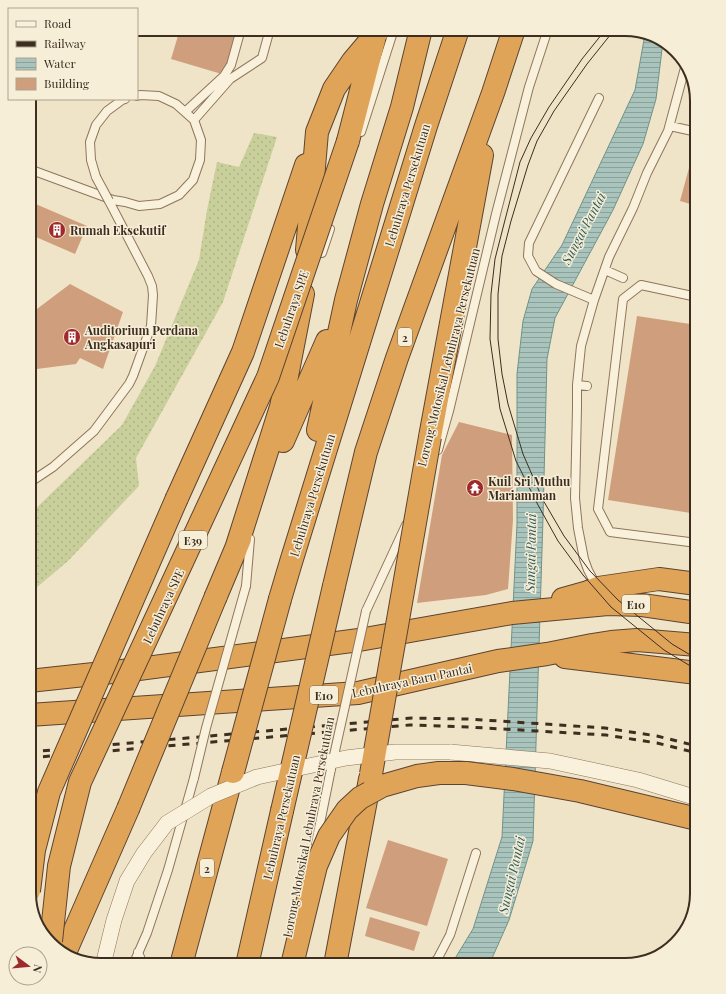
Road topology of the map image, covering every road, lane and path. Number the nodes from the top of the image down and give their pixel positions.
1 (239, 36) edge
2 (268, 36) edge
3 (373, 36) edge
4 (376, 36) edge
5 (391, 36) edge
6 (419, 36) edge
7 (456, 36) edge
8 (512, 36) edge
9 (546, 36) edge
10 (684, 73) edge
11 (493, 93) junction
12 (138, 96) edge
13 (599, 98) dead end
14 (122, 100) edge
15 (185, 112) junction
16 (194, 120) junction
17 (670, 126) junction
18 (690, 130) edge
19 (317, 132) junction
20 (353, 141) junction
21 (36, 172) edge
22 (332, 223) dead end
23 (322, 253) dead end
24 (605, 270) junction
25 (623, 278) dead end
26 (690, 296) edge
27 (346, 300) junction
28 (594, 300) junction
29 (577, 385) junction
30 (587, 386) dead end
31 (434, 446) junction
32 (433, 470) dead end
33 (36, 478) edge
34 (690, 541) edge
35 (242, 545) junction
36 (291, 562) junction
37 (690, 583) edge
38 (593, 590) junction
39 (690, 612) edge
40 (511, 613) junction
41 (690, 644) edge
42 (547, 654) junction
43 (690, 672) edge
44 (36, 680) edge
45 (36, 715) edge
46 (690, 796) edge
47 (690, 817) edge
48 (36, 842) edge
49 (476, 853) dead end
50 (52, 935) edge
51 (67, 948) edge
52 (138, 952) junction
53 (105, 958) edge
54 (135, 958) edge
55 (140, 958) edge
56 (183, 958) edge
57 (249, 958) edge
58 (293, 958) edge
59 (294, 958) edge
60 (336, 958) edge
61 (438, 958) edge

1 - 15 lane
2 - 16 lane
3 - 19 highway
4 - 20 highway, Lebuhraya SPE
5 - 20 lane
6 - 27 highway
7 - 36 highway, Lebuhraya Persekutuan / 2
8 - 11 highway, Lebuhraya Persekutuan / 2
9 - 31 lane, Lorong Motosikal Lebuhraya Persekutuan
10 - 17 lane
11 - 31 highway
11 - 57 highway, Lebuhraya Persekutuan / 2, bridge
12 - 15 lane
13 - 28 lane
14 - 33 lane, bridge
15 - 16 lane
16 - 21 lane
17 - 18 lane
17 - 24 lane
19 - 35 highway
19 - 48 highway, E39, bridge
20 - 50 highway, Lebuhraya SPE / E39, bridge
22 - 23 lane
24 - 25 lane
24 - 28 lane
26 - 34 lane
27 - 35 highway
27 - 36 highway
28 - 29 lane
29 - 30 lane
29 - 38 lane
31 - 60 highway, bridge
32 - 58 lane, Lorong Motosikal Lebuhraya Persekutuan, bridge
35 - 51 highway, bridge
35 - 52 lane, bridge
36 - 56 highway, Lebuhraya Persekutuan / 2, bridge
37 - 38 highway
38 - 40 highway
39 - 40 highway, E10
40 - 44 highway, E10
41 - 42 highway, Lebuhraya Baru Pantai / E10
42 - 43 highway
42 - 45 highway, Lebuhraya Baru Pantai / E10
46 - 53 street, bridge
47 - 59 highway, bridge
49 - 61 lane
52 - 54 lane
52 - 55 lane

